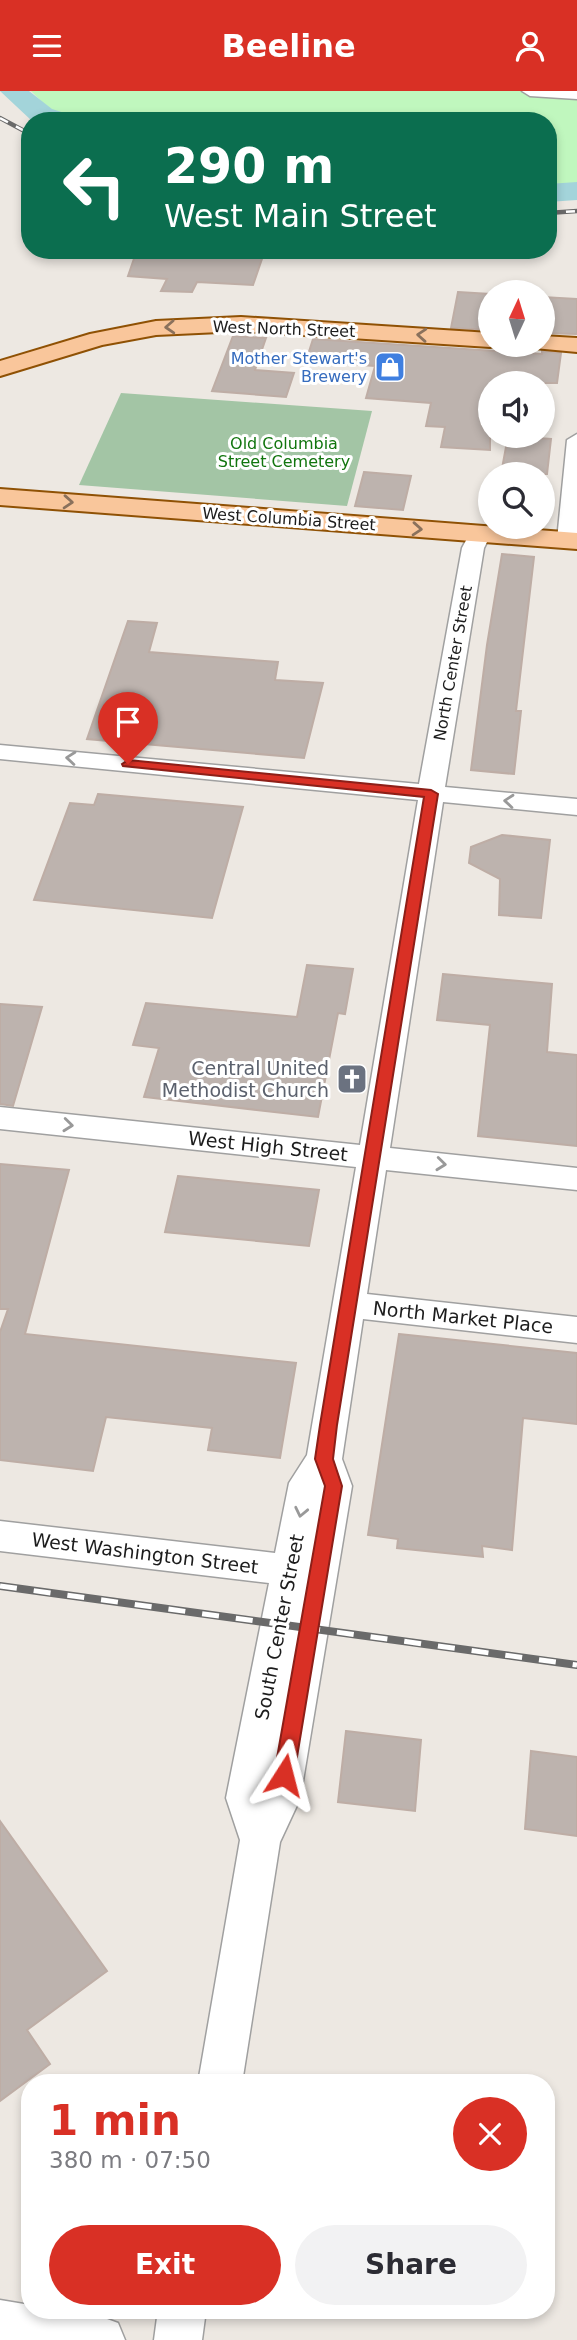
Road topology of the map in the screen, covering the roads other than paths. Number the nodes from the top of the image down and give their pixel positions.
1 (530, 91) edge
2 (577, 95) edge
3 (478, 339) edge
4 (555, 344) edge
5 (577, 345) edge
6 (0, 369) edge
7 (577, 440) edge
8 (0, 497) edge
9 (478, 534) edge
10 (478, 538) edge
11 (546, 539) edge
12 (573, 541) edge
13 (0, 752) edge
14 (431, 794) junction
15 (577, 807) edge
16 (0, 1118) edge
17 (373, 1157) junction
18 (577, 1179) edge
19 (349, 1305) junction
20 (577, 1330) edge
21 (324, 1459) junction
22 (0, 1536) edge
23 (289, 1570) junction
24 (260, 1840) junction
25 (221, 2074) edge
26 (182, 2319) edge
27 (0, 2324) edge
28 (100, 2340) edge
29 (178, 2340) edge

1 - 2 street
3 -> 6 main road, West North Street
4 - 5 main road
7 - 12 street
8 -> 9 main road, West Columbia Street
10 - 14 street, North Center Street
11 - 12 main road, West Columbia Street
14 -> 13 street
15 -> 14 street
14 - 17 street, South Center Street
16 -> 17 street, West High Street
17 -> 18 street, West High Street
17 - 19 street, South Center Street
19 - 20 street, North Market Place
19 - 21 street, South Center Street
21 -> 23 street, South Center Street
21 - 24 street, South Center Street
22 - 23 street, West Washington Street
23 - 24 street, South Center Street
24 - 25 street, South Center Street
26 - 29 street
27 - 28 street

